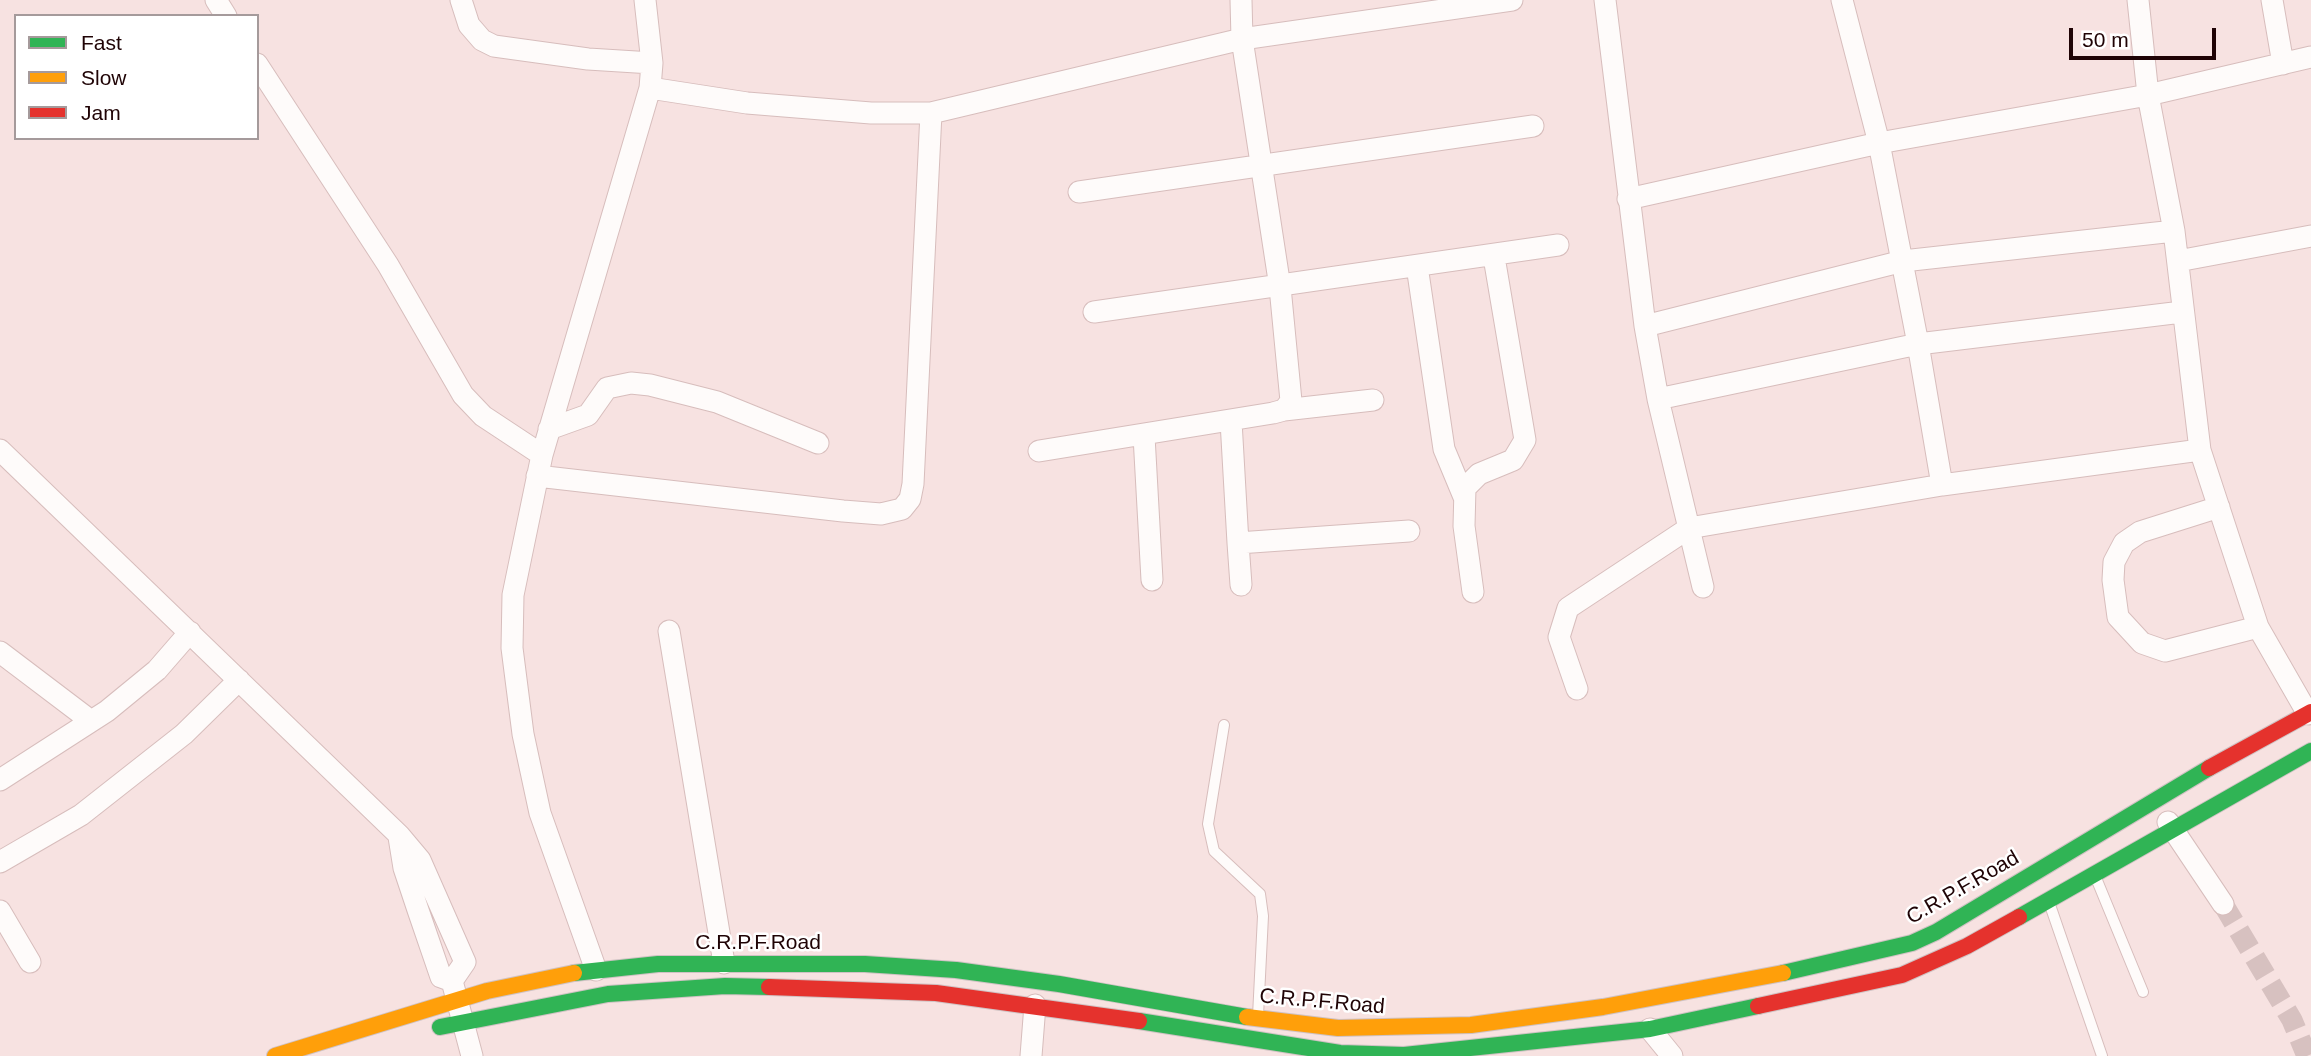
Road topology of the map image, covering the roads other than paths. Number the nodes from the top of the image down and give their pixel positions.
1 (461, 0) edge
2 (645, 0) edge
3 (1241, 0) edge
4 (1513, 0) edge
5 (1605, 0) edge
6 (1842, 0) edge
7 (2138, 0) edge
8 (2272, 0) edge
9 (1242, 39) junction
10 (2311, 57) edge
11 (652, 63) junction
12 (2283, 64) junction
13 (259, 67) edge
14 (650, 88) junction
15 (2148, 95) junction
16 (931, 113) junction
17 (1533, 126) dead end
18 (1879, 143) junction
19 (1263, 165) junction
20 (1079, 192) dead end
21 (1628, 199) junction
22 (2174, 231) junction
23 (2311, 236) edge
24 (1558, 245) dead end
25 (1494, 257) junction
26 (1903, 261) junction
27 (2178, 261) junction
28 (1417, 267) junction
29 (1280, 287) junction
30 (1094, 312) dead end
31 (2182, 312) junction
32 (1645, 326) junction
33 (1917, 344) junction
34 (1373, 400) dead end
35 (1658, 400) junction
36 (1284, 410) junction
37 (1231, 421) junction
38 (549, 429) junction
39 (1144, 436) junction
40 (818, 443) dead end
41 (0, 450) edge
42 (2200, 450) junction
43 (1039, 452) dead end
44 (542, 455) junction
45 (537, 476) junction
46 (1942, 485) junction
47 (1464, 497) junction
48 (2219, 507) junction
49 (1689, 528) junction
50 (1409, 531) dead end
51 (1238, 543) junction
52 (1152, 580) dead end
53 (1241, 584) dead end
54 (1703, 587) dead end
55 (1473, 592) dead end
56 (2258, 627) junction
57 (669, 631) dead end
58 (190, 632) junction
59 (0, 652) edge
60 (239, 680) junction
61 (1577, 689) dead end
62 (2309, 713) edge
63 (90, 721) junction
64 (1224, 725) dead end
65 (2311, 751) edge
66 (0, 780) edge
67 (2157, 798) junction
68 (2171, 828) junction
69 (0, 862) edge
70 (2094, 873) junction
71 (2048, 899) junction
72 (2223, 904) tunnel mouth
73 (0, 912) edge
74 (30, 962) dead end
75 (724, 963) junction
76 (596, 970) junction
77 (2143, 992) dead end
78 (458, 1000) junction
79 (1035, 1005) junction
80 (1258, 1019) junction
81 (1650, 1029) junction
82 (426, 1031) dead end
83 (1340, 1055) edge
84 (1404, 1055) edge
85 (275, 1056) edge
86 (472, 1056) edge
87 (1031, 1056) edge
88 (1672, 1056) edge
89 (2102, 1056) edge

1 - 11 street
2 - 11 street
3 - 9 street
4 - 9 street
5 - 21 street
6 - 18 street
7 - 15 street
8 - 12 street
9 - 16 street
9 - 19 street
10 - 12 street
11 - 14 street
12 - 15 street
13 - 44 street
14 - 16 street
14 - 38 street
15 - 18 street
15 - 22 street
16 - 45 street
17 - 19 street
18 - 21 street
18 - 26 street
19 - 20 street
19 - 29 street
21 - 32 street
22 - 26 street
22 - 27 street
23 - 27 street
24 - 25 street
25 - 28 street
25 - 47 street
26 - 32 street
26 - 33 street
27 - 31 street
28 - 29 street
28 - 47 street
29 - 30 street
29 - 36 street
31 - 33 street
31 - 42 street
32 - 35 street
33 - 35 street
33 - 46 street
34 - 36 street
35 - 49 street
36 - 37 street
37 - 39 street
37 - 51 street
38 - 40 street
38 - 44 street
39 - 43 street
39 - 52 street
41 - 58 street
42 - 46 street
42 - 48 street
44 - 45 street
45 - 76 street
46 - 49 street
47 - 55 street
48 - 56 street
48 - 56 street
49 - 54 street
49 - 61 street
50 - 51 street
51 - 53 street
56 - 62 street
57 - 75 street
58 - 60 street
58 - 63 street
59 - 63 street
60 - 69 street
60 - 78 street
62 - 67 main road, C.R.P.F.Road
63 - 66 street
64 - 80 lane
65 - 68 main road, C.R.P.F.Road
67 - 68 street
67 - 80 main road, C.R.P.F.Road
68 - 70 main road, C.R.P.F.Road
68 - 72 street
70 - 71 main road, C.R.P.F.Road
70 - 77 lane
71 - 81 main road, C.R.P.F.Road
71 - 89 lane
73 - 74 street
75 - 76 main road, C.R.P.F.Road
75 - 80 main road, C.R.P.F.Road
76 - 78 main road, C.R.P.F.Road
78 - 79 main road, C.R.P.F.Road
78 - 82 main road, C.R.P.F.Road
78 - 85 main road, C.R.P.F.Road
78 - 86 street
79 - 83 main road, C.R.P.F.Road
79 - 87 street
81 - 84 main road, C.R.P.F.Road
81 - 88 street
83 - 84 main road, C.R.P.F.Road

